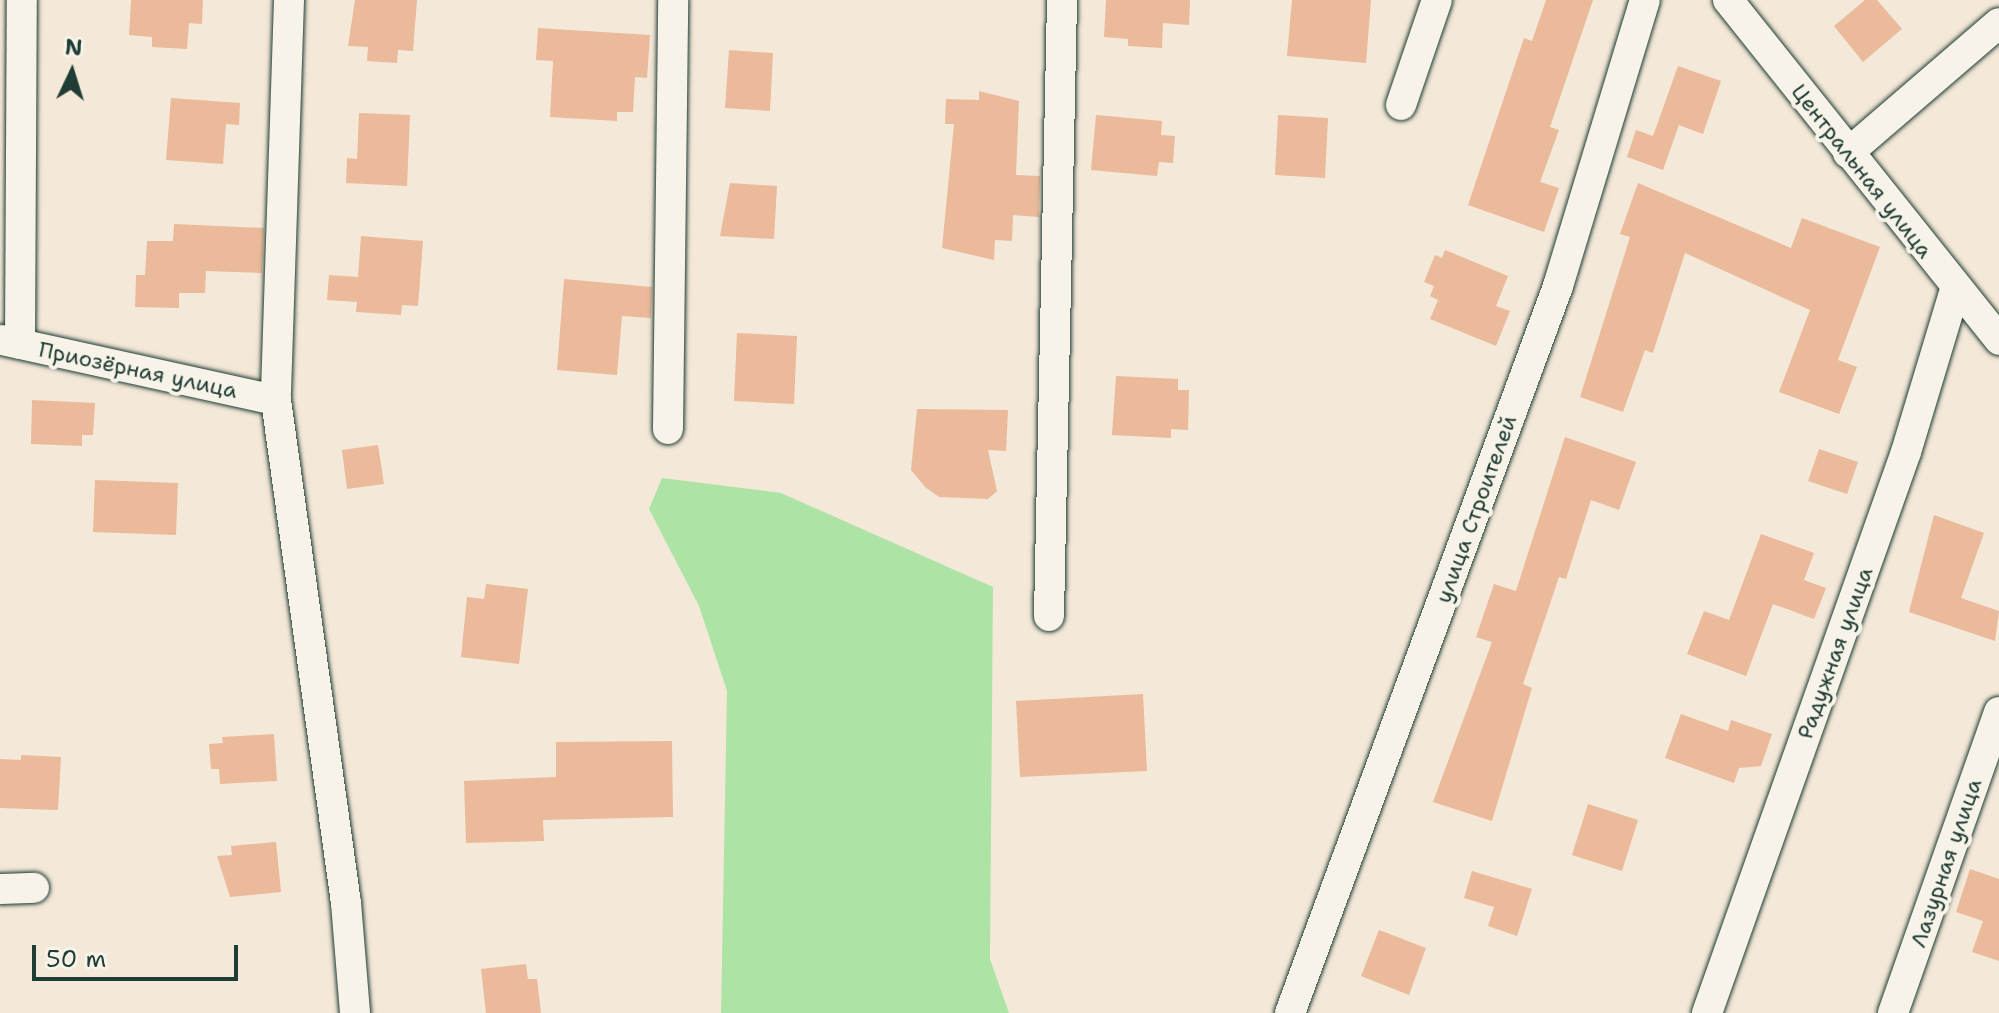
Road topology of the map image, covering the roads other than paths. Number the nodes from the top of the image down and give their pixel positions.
1 (22, 0) edge
2 (289, 0) edge
3 (673, 0) edge
4 (1062, 0) edge
5 (1437, 0) edge
6 (1645, 0) edge
7 (1728, 0) edge
8 (1999, 23) edge
9 (1401, 105) dead end
10 (1848, 153) junction
11 (1955, 290) junction
12 (1999, 340) edge
13 (10, 342) edge
14 (276, 400) junction
15 (668, 429) dead end
16 (1049, 616) dead end
17 (1999, 712) edge
18 (34, 888) dead end
19 (0, 889) edge
20 (355, 1013) edge
21 (1290, 1013) edge
22 (1707, 1013) edge
23 (1893, 1013) edge

1 - 13 street
2 - 14 street
3 - 15 street
4 - 16 street
5 - 9 street
6 - 21 street, улица Строителей
7 - 10 street, Центральная улица
8 - 10 street
10 - 11 street, Центральная улица
11 - 12 street, Центральная улица
11 - 22 street, Радужная улица
13 - 14 street, Приозёрная улица
14 - 20 street
17 - 23 street, Лазурная улица
18 - 19 street

